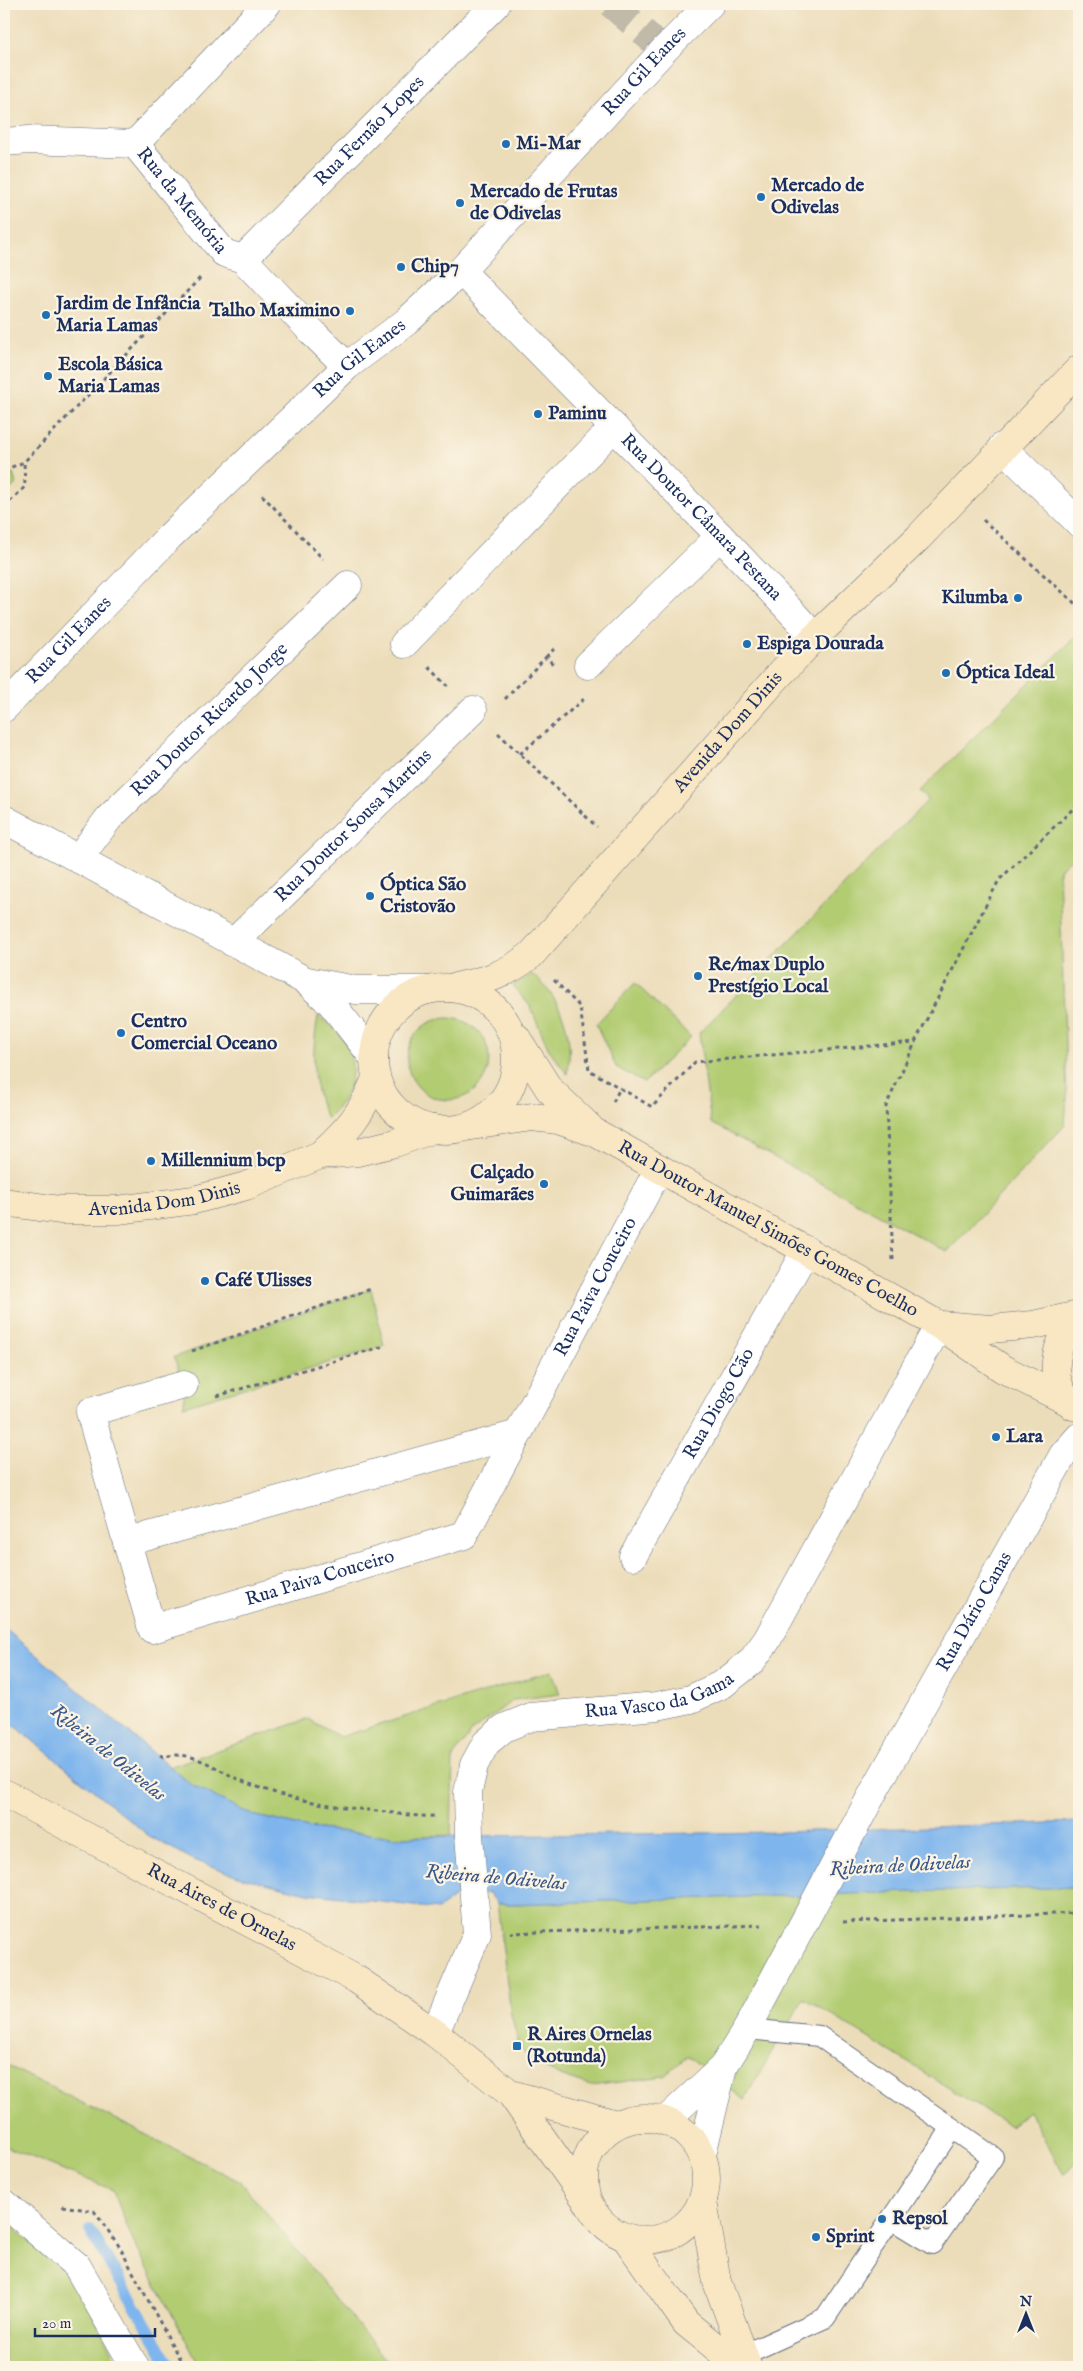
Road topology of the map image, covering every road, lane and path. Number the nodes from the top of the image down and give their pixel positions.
1 (267, 4) edge
2 (496, 4) edge
3 (710, 4) edge
4 (4, 142) edge
5 (135, 144) junction
6 (234, 256) junction
7 (461, 270) junction
8 (347, 366) junction
9 (1079, 369) edge
10 (614, 427) junction
11 (1002, 447) junction
12 (24, 462) junction
13 (4, 470) edge
14 (957, 496) junction
15 (4, 507) edge
16 (1079, 523) edge
17 (720, 536) junction
18 (348, 585) dead end
19 (1079, 606) edge
20 (815, 637) junction
21 (404, 644) dead end
22 (553, 664) dead end
23 (427, 665) dead end
24 (588, 665) dead end
25 (588, 696) dead end
26 (502, 702) dead end
27 (4, 708) edge
28 (473, 710) junction
29 (520, 754) junction
30 (1079, 803) edge
31 (4, 819) edge
32 (622, 852) junction
33 (78, 859) junction
34 (233, 942) junction
35 (531, 955) junction
36 (306, 981) junction
37 (439, 989) junction
38 (508, 1023) junction
39 (915, 1042) junction
40 (375, 1068) junction
41 (620, 1088) junction
42 (471, 1126) junction
43 (432, 1129) junction
44 (596, 1133) junction
45 (320, 1154) junction
46 (659, 1168) junction
47 (4, 1202) edge
48 (806, 1250) junction
49 (371, 1290) dead end
50 (896, 1302) junction
51 (1079, 1317) edge
52 (939, 1325) junction
53 (384, 1346) dead end
54 (184, 1385) junction
55 (1074, 1407) edge
56 (518, 1434) junction
57 (1079, 1437) edge
58 (127, 1542) junction
59 (633, 1556) dead end
60 (160, 1756) dead end
61 (4, 1792) edge
62 (469, 1825) junction
63 (1079, 1913) edge
64 (808, 1916) junction
65 (477, 1934) junction
66 (747, 2029) junction
67 (435, 2033) junction
68 (723, 2066) junction
69 (511, 2094) junction
70 (666, 2120) junction
71 (616, 2124) junction
72 (952, 2128) junction
73 (702, 2154) junction
74 (703, 2202) junction
75 (4, 2203) edge
76 (591, 2208) junction
77 (891, 2219) junction
78 (625, 2237) junction
79 (744, 2363) edge
80 (135, 2367) edge

1 - 5 street, Rua da Memória
2 - 6 street, Rua Fernão Lopes
3 - 7 street, Rua Gil Eanes
4 - 5 street
5 - 6 street, Rua da Memória
6 - 8 street, Rua da Memória
6 - 12 path
7 - 8 street, Rua Gil Eanes
7 - 10 street, Rua Doutor Câmara Pestana
8 - 27 street, Rua Gil Eanes
9 - 11 street, Avenida Dom Dinis
10 - 17 street, Rua Doutor Câmara Pestana
10 - 21 street
11 - 14 street, Avenida Dom Dinis
11 - 16 street
12 - 13 path
12 - 15 path
14 - 19 path
14 - 20 street, Avenida Dom Dinis
17 - 20 street, Rua Doutor Câmara Pestana
17 - 24 street
18 - 33 street, Rua Doutor Ricardo Jorge
20 - 32 street, Avenida Dom Dinis
22 - 26 path
23 - 28 path
25 - 29 path
28 - 29 path
28 - 34 street, Rua Doutor Sousa Martins
29 - 32 path
30 - 39 path
31 - 33 street
32 - 35 street, Avenida Dom Dinis
33 - 34 street
34 - 36 street
35 - 37 street, Avenida Dom Dinis
35 - 41 path
36 - 37 street
36 - 40 street
37 - 38 street
37 - 40 street
38 - 42 street
38 - 44 street, Rua Doutor Manuel Simões Gomes Coelho
39 - 41 path
39 - 50 path
40 - 43 street
40 - 45 street, Avenida Dom Dinis
41 - 44 path
42 - 43 street
42 - 44 street, Rua Doutor Manuel Simões Gomes Coelho
43 - 45 street, Avenida Dom Dinis
44 - 46 street, Rua Doutor Manuel Simões Gomes Coelho
45 - 47 street, Avenida Dom Dinis
46 - 48 street, Rua Doutor Manuel Simões Gomes Coelho
46 - 56 street, Rua Paiva Couceiro
48 - 50 street, Rua Doutor Manuel Simões Gomes Coelho
48 - 59 street, Rua Diogo Cão
49 - 54 path
50 - 52 street, Rua Doutor Manuel Simões Gomes Coelho
51 - 52 street, Rua Doutor Manuel Simões Gomes Coelho
51 - 55 street
52 - 55 street, Rua Doutor Manuel Simões Gomes Coelho
52 - 62 street, Rua Vasco da Gama
53 - 54 path
54 - 58 street, Rua Paiva Couceiro
56 - 58 street
56 - 58 street, Rua Paiva Couceiro
57 - 64 street, Rua Dário Canas
60 - 62 path
61 - 67 street, Rua Aires de Ornelas
62 - 65 street, Rua Vasco da Gama
63 - 64 path
64 - 65 path
64 - 66 street, Rua Dário Canas
65 - 67 street, Rua Vasco da Gama
66 - 68 street, Rua Dário Canas
66 - 72 lane
67 - 69 street, Rua Aires de Ornelas
68 - 70 street
68 - 73 street
69 - 71 street
69 - 76 street
70 - 71 street
70 - 73 street
71 - 76 street
72 - 77 lane
72 - 77 lane
73 - 74 street
74 - 78 street
74 - 79 street
75 - 80 street
76 - 78 street
77 - 79 lane
78 - 79 street

